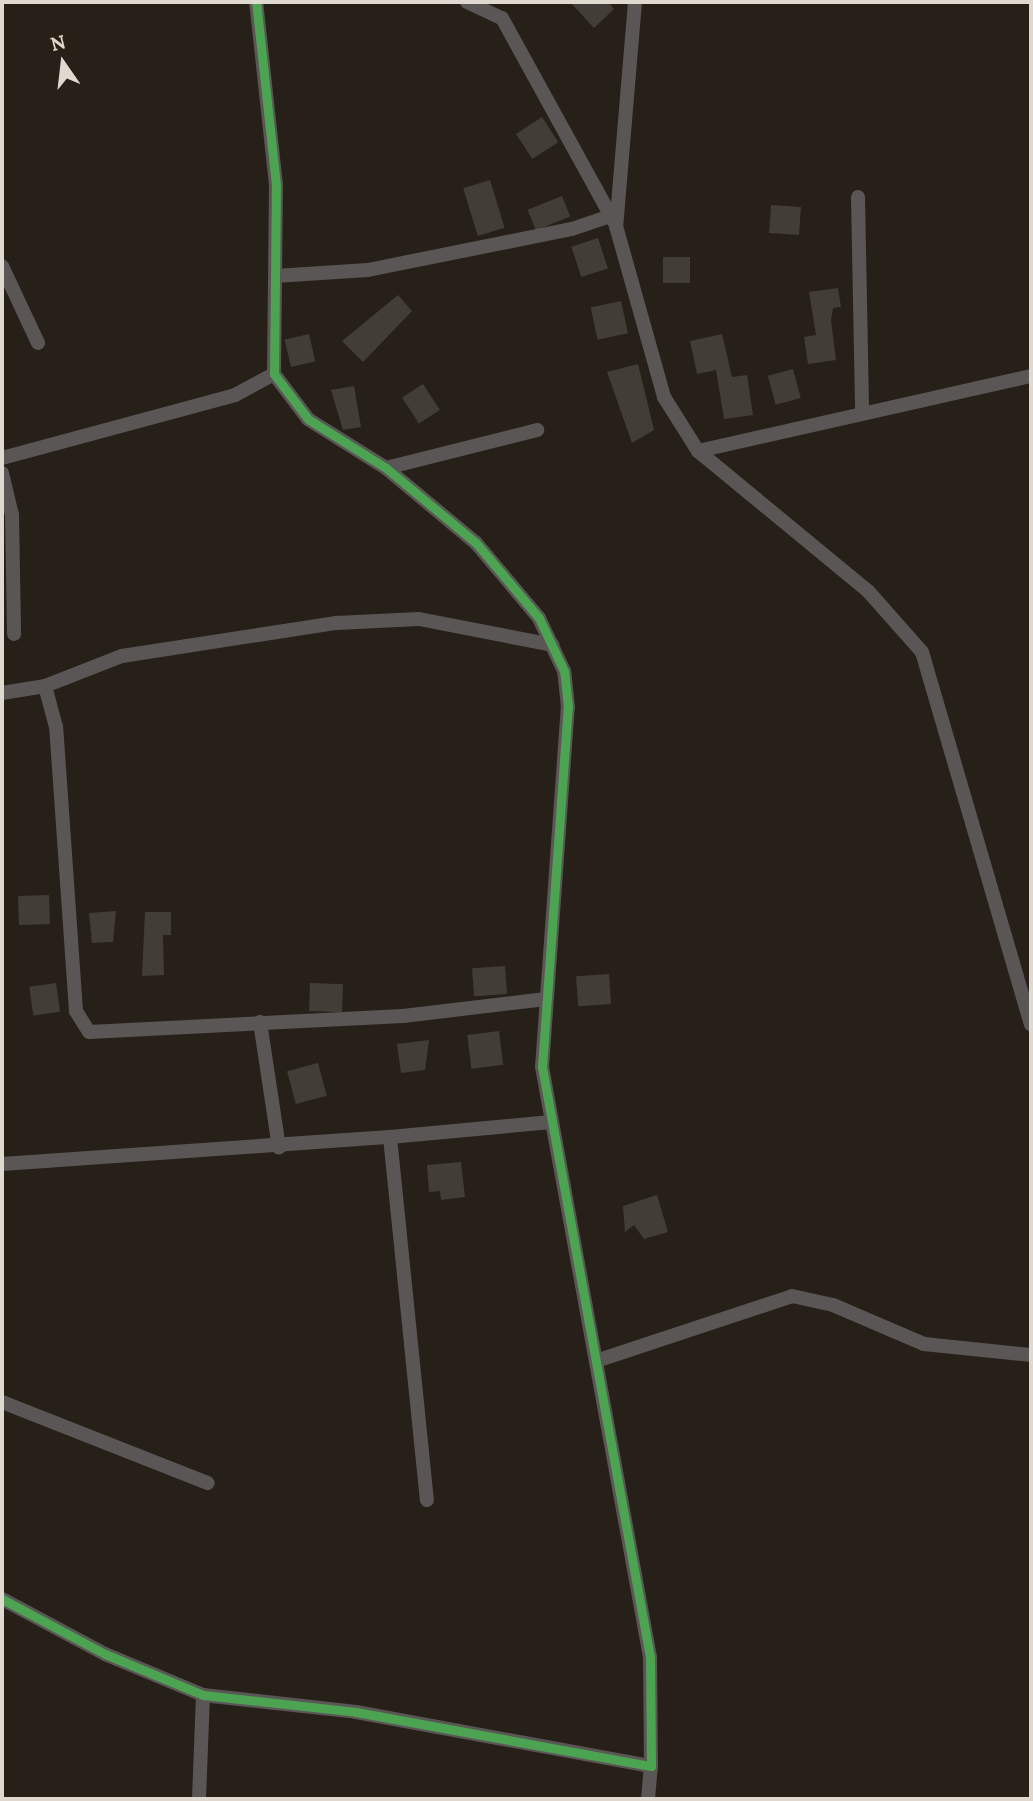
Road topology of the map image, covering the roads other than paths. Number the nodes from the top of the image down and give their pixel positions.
1 (256, 2) edge
2 (467, 2) edge
3 (635, 2) edge
4 (858, 197) dead end
5 (613, 221) junction
6 (2, 266) edge
7 (275, 276) junction
8 (38, 343) dead end
9 (274, 374) junction
10 (1031, 376) edge
11 (862, 411) junction
12 (537, 430) dead end
13 (698, 451) junction
14 (2, 458) edge
15 (386, 468) junction
16 (2, 473) edge
17 (14, 634) dead end
18 (553, 645) junction
19 (45, 686) junction
20 (2, 693) edge
21 (546, 999) junction
22 (260, 1022) junction
23 (1031, 1024) edge
24 (551, 1122) junction
25 (390, 1136) junction
26 (279, 1148) junction
27 (2, 1164) edge
28 (1031, 1355) edge
29 (596, 1361) junction
30 (2, 1402) edge
31 (208, 1483) dead end
32 (427, 1500) dead end
33 (2, 1599) edge
34 (203, 1695) junction
35 (651, 1766) junction
36 (199, 1799) edge
37 (648, 1799) edge

1 - 7 street
2 - 5 street
3 - 5 street
4 - 11 street
5 - 7 street
5 - 13 street
6 - 8 street
7 - 9 street
9 - 14 street
9 - 15 street
10 - 11 street
11 - 13 street
12 - 15 street
13 - 23 street
15 - 18 street
16 - 17 street
18 - 19 street
18 - 21 street
19 - 20 street
19 - 22 street
21 - 22 street
21 - 24 street
22 - 26 street
24 - 25 street
24 - 29 street
25 - 26 street
25 - 32 street
26 - 27 street
28 - 29 street
29 - 35 street
30 - 31 street
33 - 34 street
34 - 35 street
34 - 36 street
35 - 37 street

